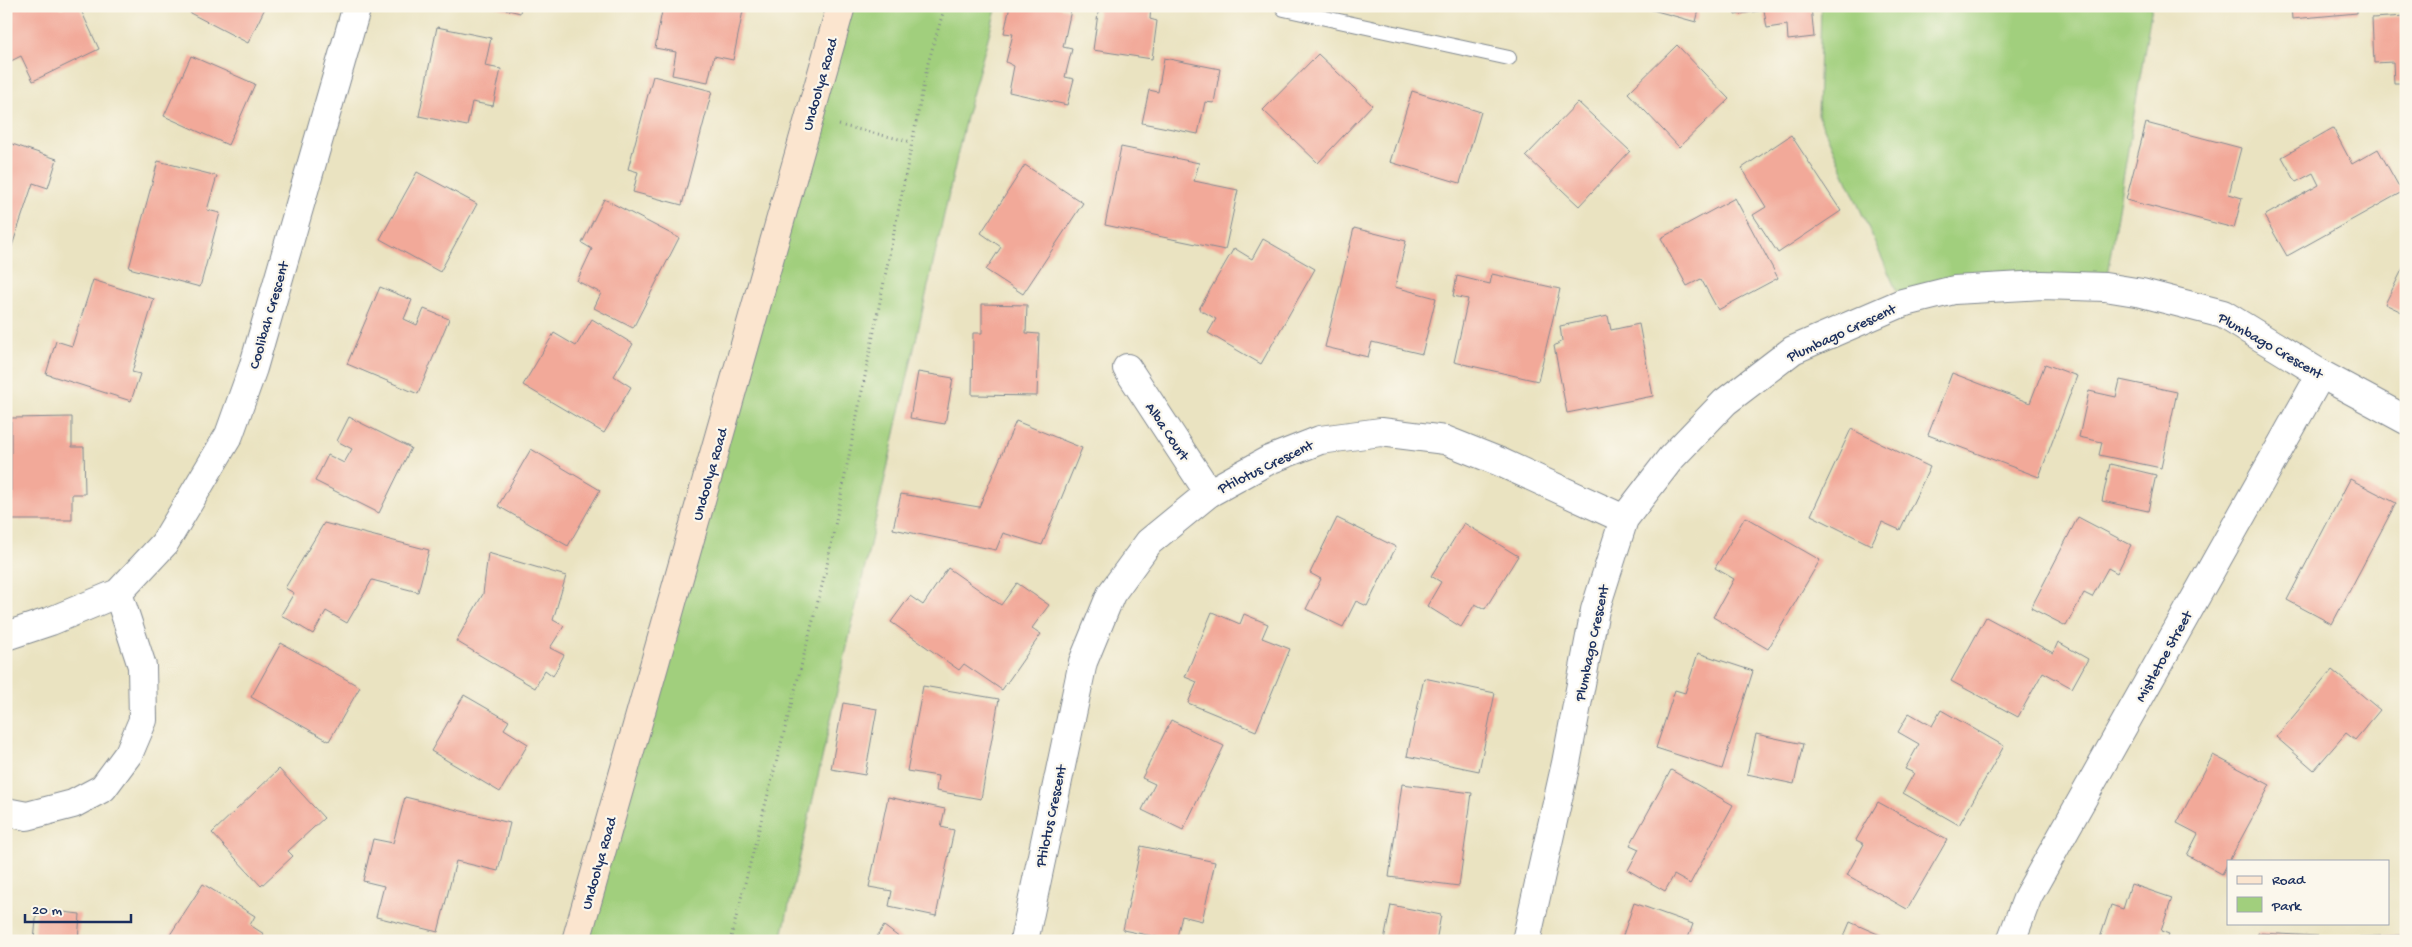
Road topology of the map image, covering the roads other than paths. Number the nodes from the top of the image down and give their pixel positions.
1 (357, 6) edge
2 (841, 6) edge
3 (1282, 6) edge
4 (1509, 58) dead end
5 (1126, 368) dead end
6 (2321, 374) junction
7 (2406, 420) edge
8 (1209, 493) junction
9 (1624, 519) junction
10 (118, 593) junction
11 (6, 636) edge
12 (6, 812) edge
13 (576, 941) edge
14 (1024, 941) edge
15 (1526, 941) edge
16 (2010, 941) edge

1 - 10 street, Coolibah Crescent
2 - 13 main road, Undoolya Road
3 - 4 lane
5 - 8 street, Alba Court
6 - 7 street, Plumbago Crescent
6 - 9 street, Plumbago Crescent
6 - 16 street, Mistletoe Street
8 - 9 street, Ptilotus Crescent
8 - 14 street, Ptilotus Crescent
9 - 15 street, Plumbago Crescent
10 - 11 street, Coolibah Crescent
10 - 12 street

